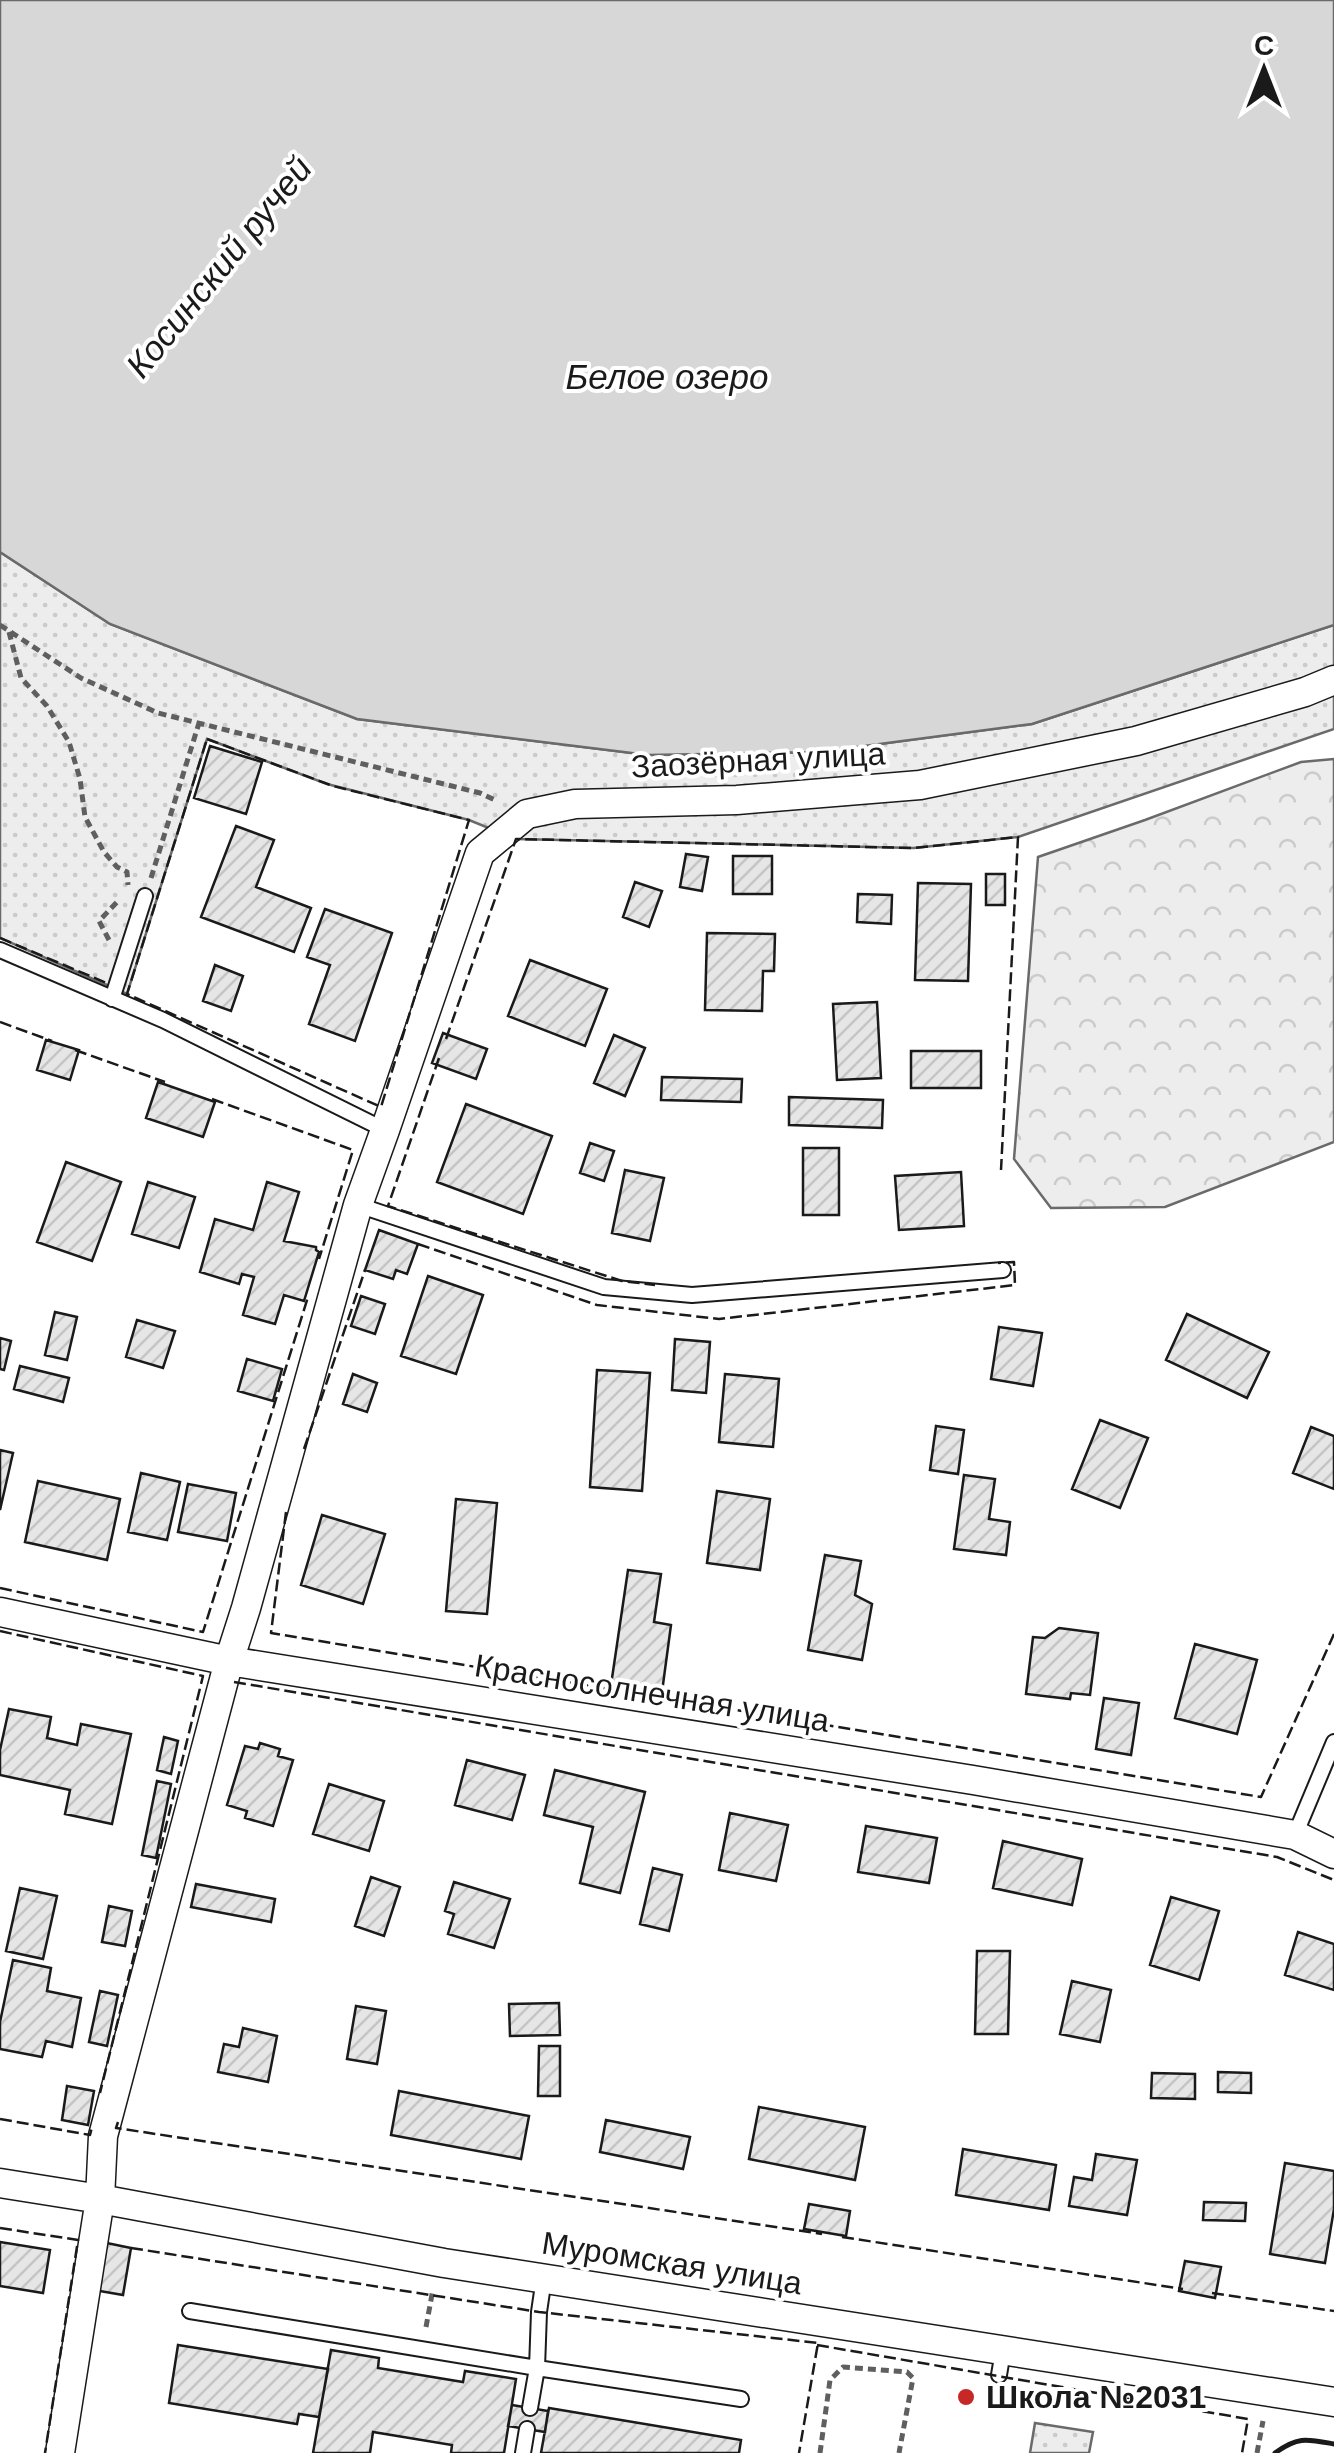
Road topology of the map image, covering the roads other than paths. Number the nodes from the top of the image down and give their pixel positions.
1 (1334, 680) edge
2 (145, 896) road end
3 (0, 950) edge
4 (112, 999) junction
5 (386, 1130) junction
6 (358, 1205) junction
7 (1004, 1270) dead end
8 (0, 1612) edge
9 (230, 1661) junction
10 (1334, 1742) edge
11 (1295, 1836) junction
12 (1334, 1854) edge
13 (0, 2183) edge
14 (100, 2199) junction
15 (544, 2278) junction
16 (190, 2311) dead end
17 (538, 2368) junction
18 (741, 2399) dead end
19 (1334, 2402) edge
20 (530, 2408) dead end
21 (527, 2429) dead end
22 (60, 2453) edge
23 (522, 2453) edge

1 - 5 street, Заозёрная улица
2 - 4 lane
3 - 4 lane
4 - 5 lane
5 - 6 street, Заозёрная улица
6 - 7 lane
6 - 9 street, Заозёрная улица
8 - 9 street, Красносолнечная улица
9 - 11 street, Красносолнечная улица
9 - 14 street, Заозёрная улица
10 - 11 lane
11 - 12 street, Красносолнечная улица
13 - 14 street, Муромская улица
14 - 15 street, Муромская улица
14 - 22 street, Заозёрная улица
15 - 17 lane
15 - 19 street, Муромская улица
16 - 17 lane
17 - 18 lane
17 - 20 lane
21 - 23 lane

